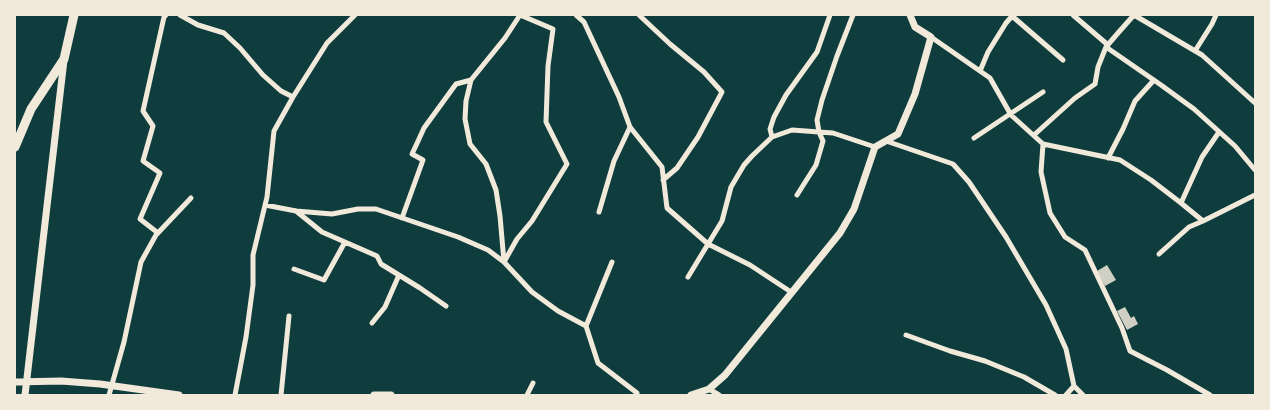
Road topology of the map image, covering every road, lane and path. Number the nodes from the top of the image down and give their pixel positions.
1 (74, 15) edge
2 (166, 15) edge
3 (180, 15) edge
4 (355, 15) edge
5 (520, 15) edge
6 (576, 15) edge
7 (639, 15) edge
8 (830, 15) edge
9 (853, 15) edge
10 (910, 15) edge
11 (1073, 15) edge
12 (1216, 15) edge
13 (1012, 16) edge
14 (931, 37) junction
15 (1107, 46) junction
16 (1195, 51) junction
17 (64, 59) junction
18 (1063, 60) dead end
19 (980, 71) junction
20 (471, 80) junction
21 (1154, 80) junction
22 (1043, 92) dead end
23 (293, 97) junction
24 (1255, 103) edge
25 (1011, 115) junction
26 (630, 127) junction
27 (819, 132) junction
28 (1219, 132) junction
29 (1034, 135) junction
30 (772, 137) junction
31 (974, 138) dead end
32 (886, 141) junction
33 (1043, 144) junction
34 (15, 147) edge
35 (875, 147) junction
36 (1108, 158) junction
37 (1255, 170) edge
38 (663, 180) junction
39 (797, 195) dead end
40 (1255, 195) edge
41 (191, 198) dead end
42 (1181, 203) junction
43 (265, 205) junction
44 (296, 211) junction
45 (598, 212) dead end
46 (402, 218) junction
47 (1203, 222) junction
48 (158, 234) junction
49 (345, 242) junction
50 (708, 244) junction
51 (1159, 254) dead end
52 (504, 262) junction
53 (612, 262) dead end
54 (294, 269) dead end
55 (399, 275) junction
56 (688, 277) dead end
57 (791, 292) junction
58 (446, 306) dead end
59 (289, 316) dead end
60 (372, 323) dead end
61 (586, 326) junction
62 (906, 335) dead end
63 (15, 382) edge
64 (26, 382) junction
65 (533, 383) dead end
66 (111, 385) junction
67 (1074, 386) junction
68 (709, 389) junction
69 (25, 395) edge
70 (109, 395) edge
71 (179, 395) edge
72 (235, 395) edge
73 (281, 395) edge
74 (374, 395) edge
75 (392, 395) edge
76 (527, 395) edge
77 (637, 395) edge
78 (691, 395) edge
79 (719, 395) edge
80 (1055, 395) edge
81 (1066, 395) edge
82 (1083, 395) edge
83 (1210, 395) edge

1 - 17 main road
2 - 48 street
3 - 23 street
4 - 23 street
5 - 20 street
5 - 52 street
6 - 26 street
7 - 38 street
8 - 30 street
9 - 27 street
10 - 14 street
11 - 15 street
12 - 16 street
13 - 18 street
13 - 19 street
14 - 19 street
14 - 32 street
15 - 16 street
15 - 21 street
15 - 29 street
16 - 24 street
17 - 34 main road
17 - 64 street
19 - 25 street
20 - 46 street
20 - 52 street
21 - 28 street
21 - 36 street
22 - 25 street
23 - 43 street
25 - 29 street
25 - 31 street
26 - 38 street
26 - 45 street
27 - 30 street
27 - 35 street
27 - 39 street
28 - 37 street
28 - 42 street
29 - 33 street
30 - 50 street
32 - 35 street
32 - 67 street
33 - 36 street
33 - 83 street
35 - 57 street
36 - 42 street
38 - 50 street
40 - 47 street
41 - 48 street
42 - 47 street
43 - 44 street
43 - 72 street
44 - 46 street
44 - 49 street
46 - 52 street
47 - 51 street
48 - 66 street
49 - 54 street
49 - 55 street
50 - 56 street
50 - 57 street
52 - 61 street
53 - 61 street
55 - 58 street
55 - 60 street
57 - 68 street
59 - 73 street
61 - 77 street
62 - 80 street
63 - 64 street
64 - 66 street
64 - 69 street
65 - 76 street
66 - 70 street
66 - 71 street
67 - 81 street
67 - 82 street
68 - 78 street
68 - 79 street
74 - 75 street

